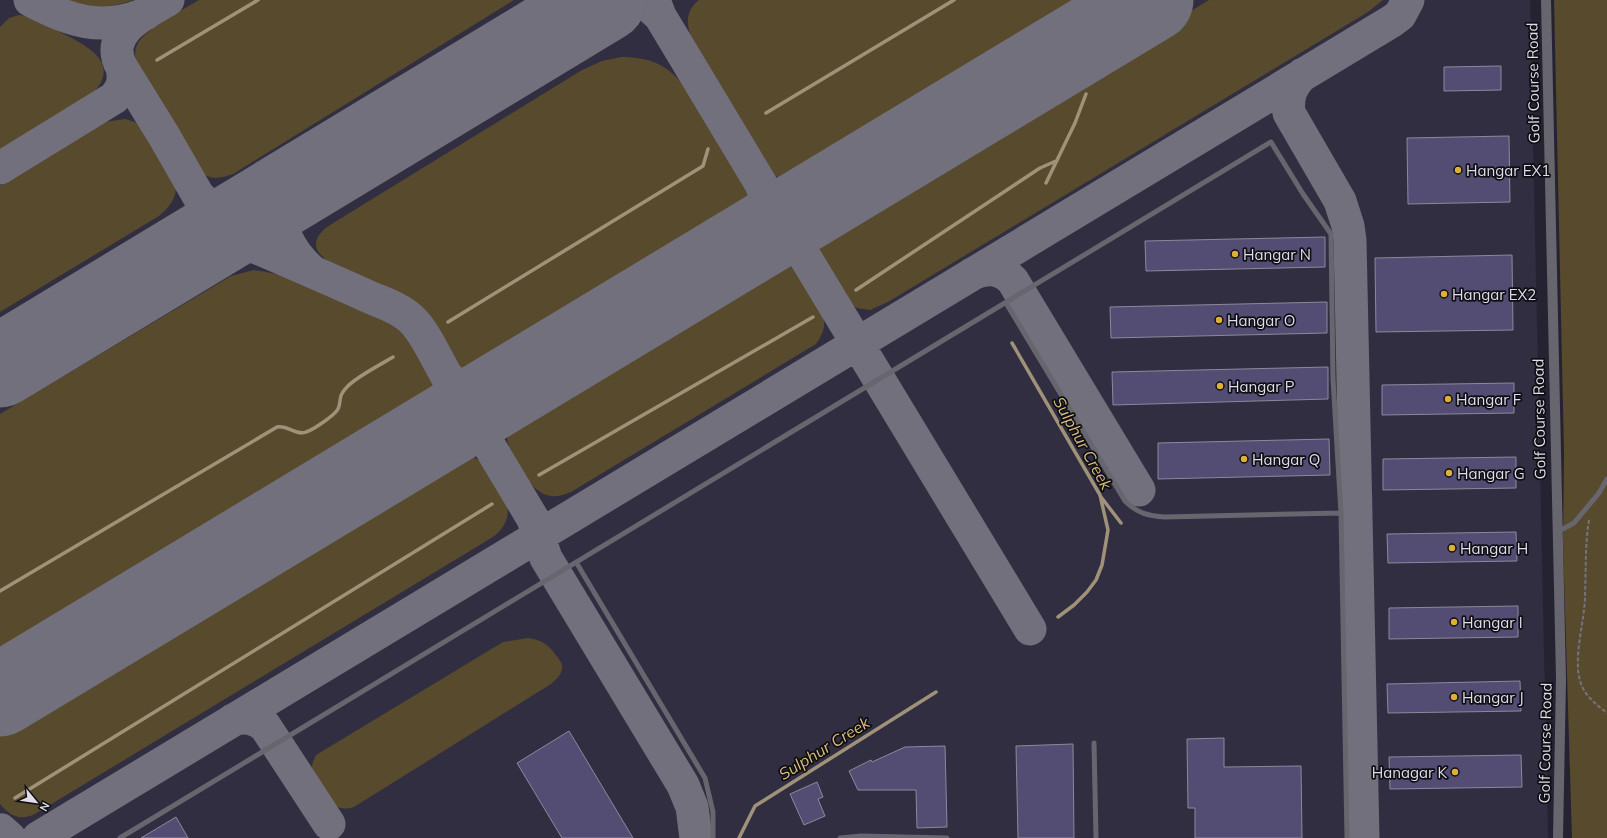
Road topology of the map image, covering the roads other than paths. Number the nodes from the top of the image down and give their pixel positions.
1 (1546, 0) edge
2 (1006, 303) junction
3 (1607, 480) edge
4 (1341, 513) junction
5 (1557, 532) junction
6 (576, 562) junction
7 (1094, 743) dead end
8 (120, 838) edge
9 (713, 838) edge
10 (840, 838) edge
11 (947, 838) edge
12 (1096, 838) edge
13 (1347, 838) edge
14 (1558, 838) edge

1 - 5 street, Golf Course Road
2 - 4 lane
2 - 4 lane
2 - 6 lane
3 - 5 lane
4 - 13 lane
5 - 14 street, Golf Course Road
6 - 8 lane
6 - 9 lane
7 - 12 lane
10 - 11 lane

